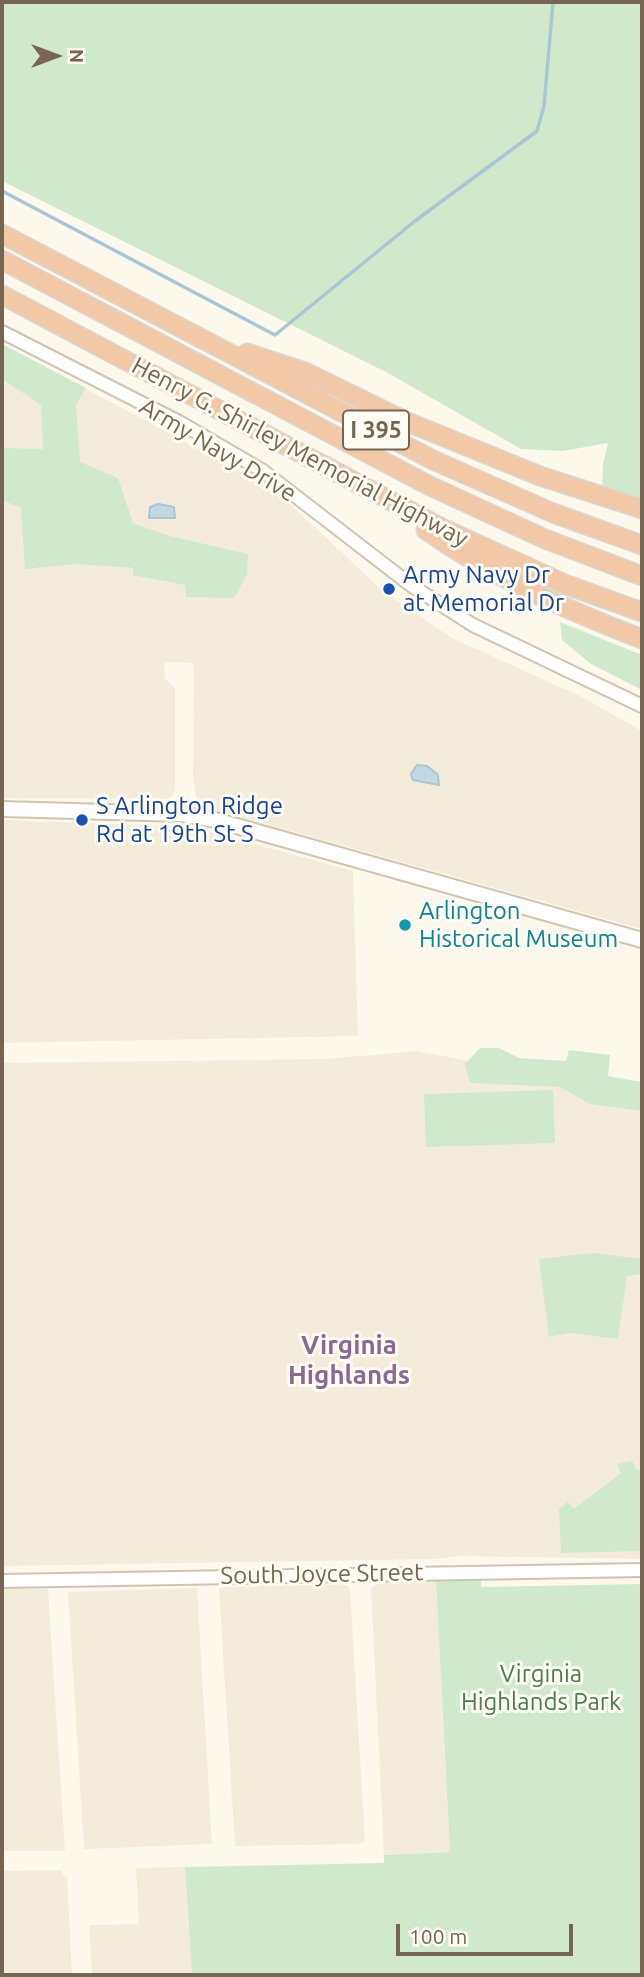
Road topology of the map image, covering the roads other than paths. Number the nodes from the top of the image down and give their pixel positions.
1 (2, 234) edge
2 (2, 260) edge
3 (2, 295) edge
4 (2, 332) edge
5 (203, 339) junction
6 (375, 493) junction
7 (642, 509) edge
8 (642, 545) edge
9 (642, 576) edge
10 (642, 612) edge
11 (642, 639) edge
12 (642, 706) edge
13 (2, 809) edge
14 (642, 940) edge
15 (642, 1570) edge
16 (2, 1581) edge

1 - 5 highway, I 395
2 - 9 highway
3 - 6 highway, Henry G. Shirley Memorial Highway / I 395
4 - 12 street, Army Navy Drive
5 - 7 highway
5 - 8 highway, I 395
6 - 10 highway, Henry G. Shirley Memorial Highway / I 395
6 - 11 highway
13 - 14 main road
15 - 16 street, South Joyce Street

